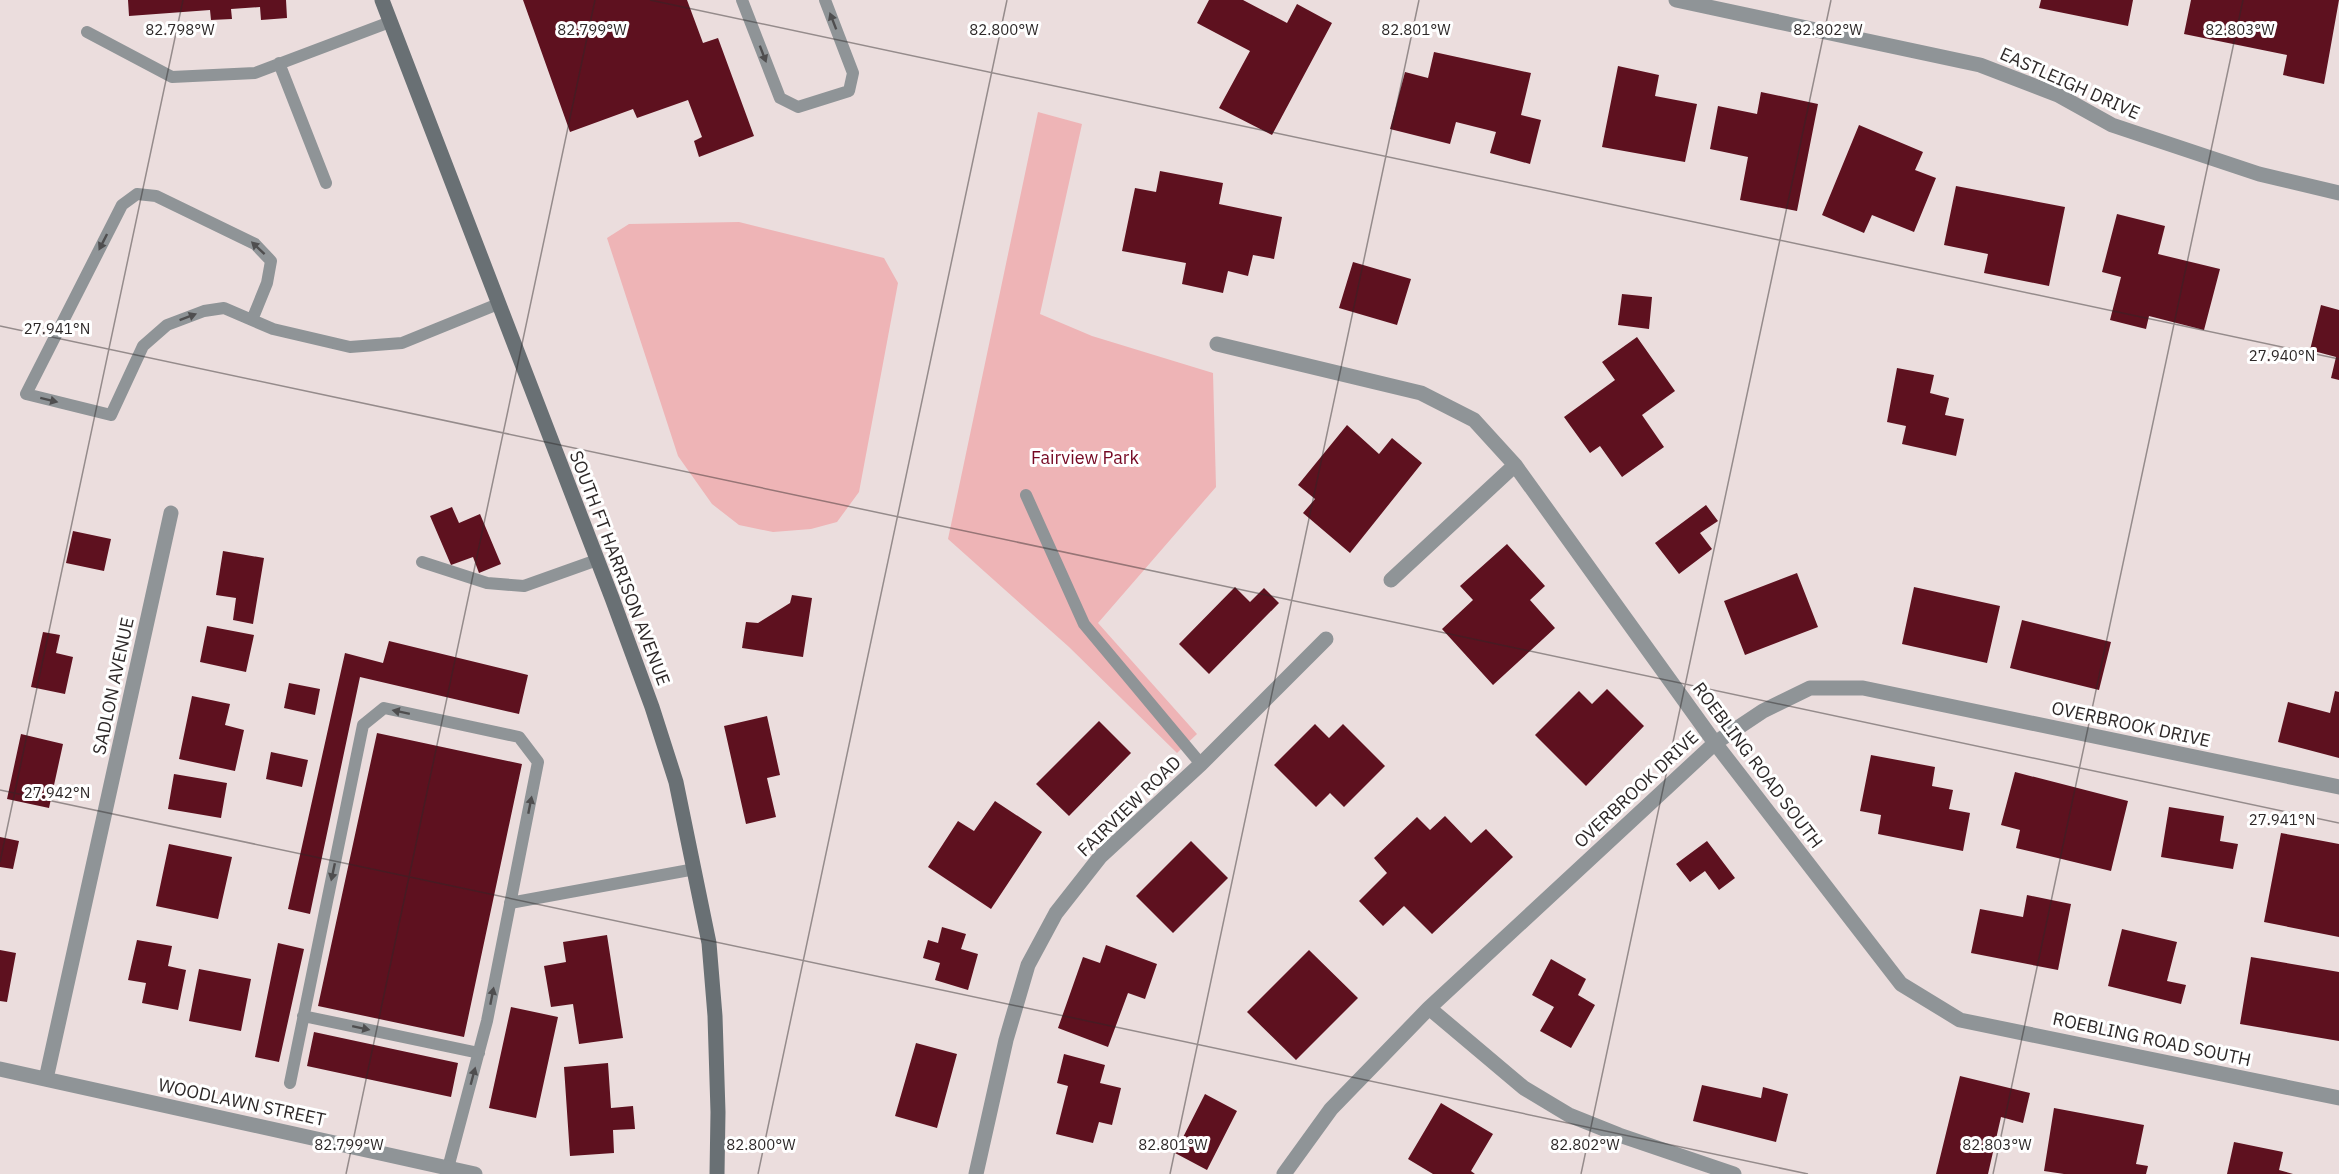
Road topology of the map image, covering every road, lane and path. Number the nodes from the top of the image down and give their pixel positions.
1 (382, 0) edge
2 (742, 0) edge
3 (825, 0) edge
4 (1676, 0) edge
5 (390, 22) junction
6 (87, 32) dead end
7 (279, 63) junction
8 (326, 183) dead end
9 (2339, 193) edge
10 (498, 304) junction
11 (252, 320) junction
12 (1217, 344) dead end
13 (1515, 465) junction
14 (1026, 495) dead end
15 (171, 513) dead end
16 (597, 560) junction
17 (423, 562) dead end
18 (1391, 580) dead end
19 (1326, 639) dead end
20 (1715, 743) junction
21 (1201, 764) junction
22 (2339, 787) edge
23 (695, 869) junction
24 (510, 903) junction
25 (1429, 1008) junction
26 (303, 1016) junction
27 (479, 1053) junction
28 (0, 1069) edge
29 (46, 1079) junction
30 (290, 1083) dead end
31 (2339, 1098) edge
32 (448, 1168) junction
33 (475, 1174) edge
34 (717, 1174) edge
35 (976, 1174) edge
36 (1284, 1174) edge
37 (1734, 1174) edge

1 - 5 main road, SOUTH FT HARRISON AVENUE
2 -> 3 lane
4 - 9 street, EASTLEIGH DRIVE
5 - 7 lane
5 - 10 main road, SOUTH FT HARRISON AVENUE
6 - 7 lane
7 - 8 lane
10 - 11 lane
10 - 16 main road, SOUTH FT HARRISON AVENUE
11 -> 11 lane
12 - 13 street, ROEBLING ROAD SOUTH
13 - 18 street
13 - 20 street, ROEBLING ROAD SOUTH
14 - 21 lane
15 - 29 street, SADLON AVENUE
16 - 17 lane
16 - 23 main road, SOUTH FT HARRISON AVENUE
19 - 21 street, FAIRVIEW ROAD
20 - 22 street, OVERBROOK DRIVE
20 - 25 street, OVERBROOK DRIVE
20 - 31 street, ROEBLING ROAD SOUTH
21 - 35 street, FAIRVIEW ROAD
23 - 24 lane
23 - 34 main road, SOUTH FT HARRISON AVENUE
24 -> 26 lane
27 -> 24 lane
25 - 36 street, OVERBROOK DRIVE
25 - 37 street
26 -> 27 lane
26 - 30 lane
32 -> 27 lane
28 - 29 street, WOODLAWN STREET
29 - 32 street, WOODLAWN STREET
32 - 33 street, WOODLAWN STREET

